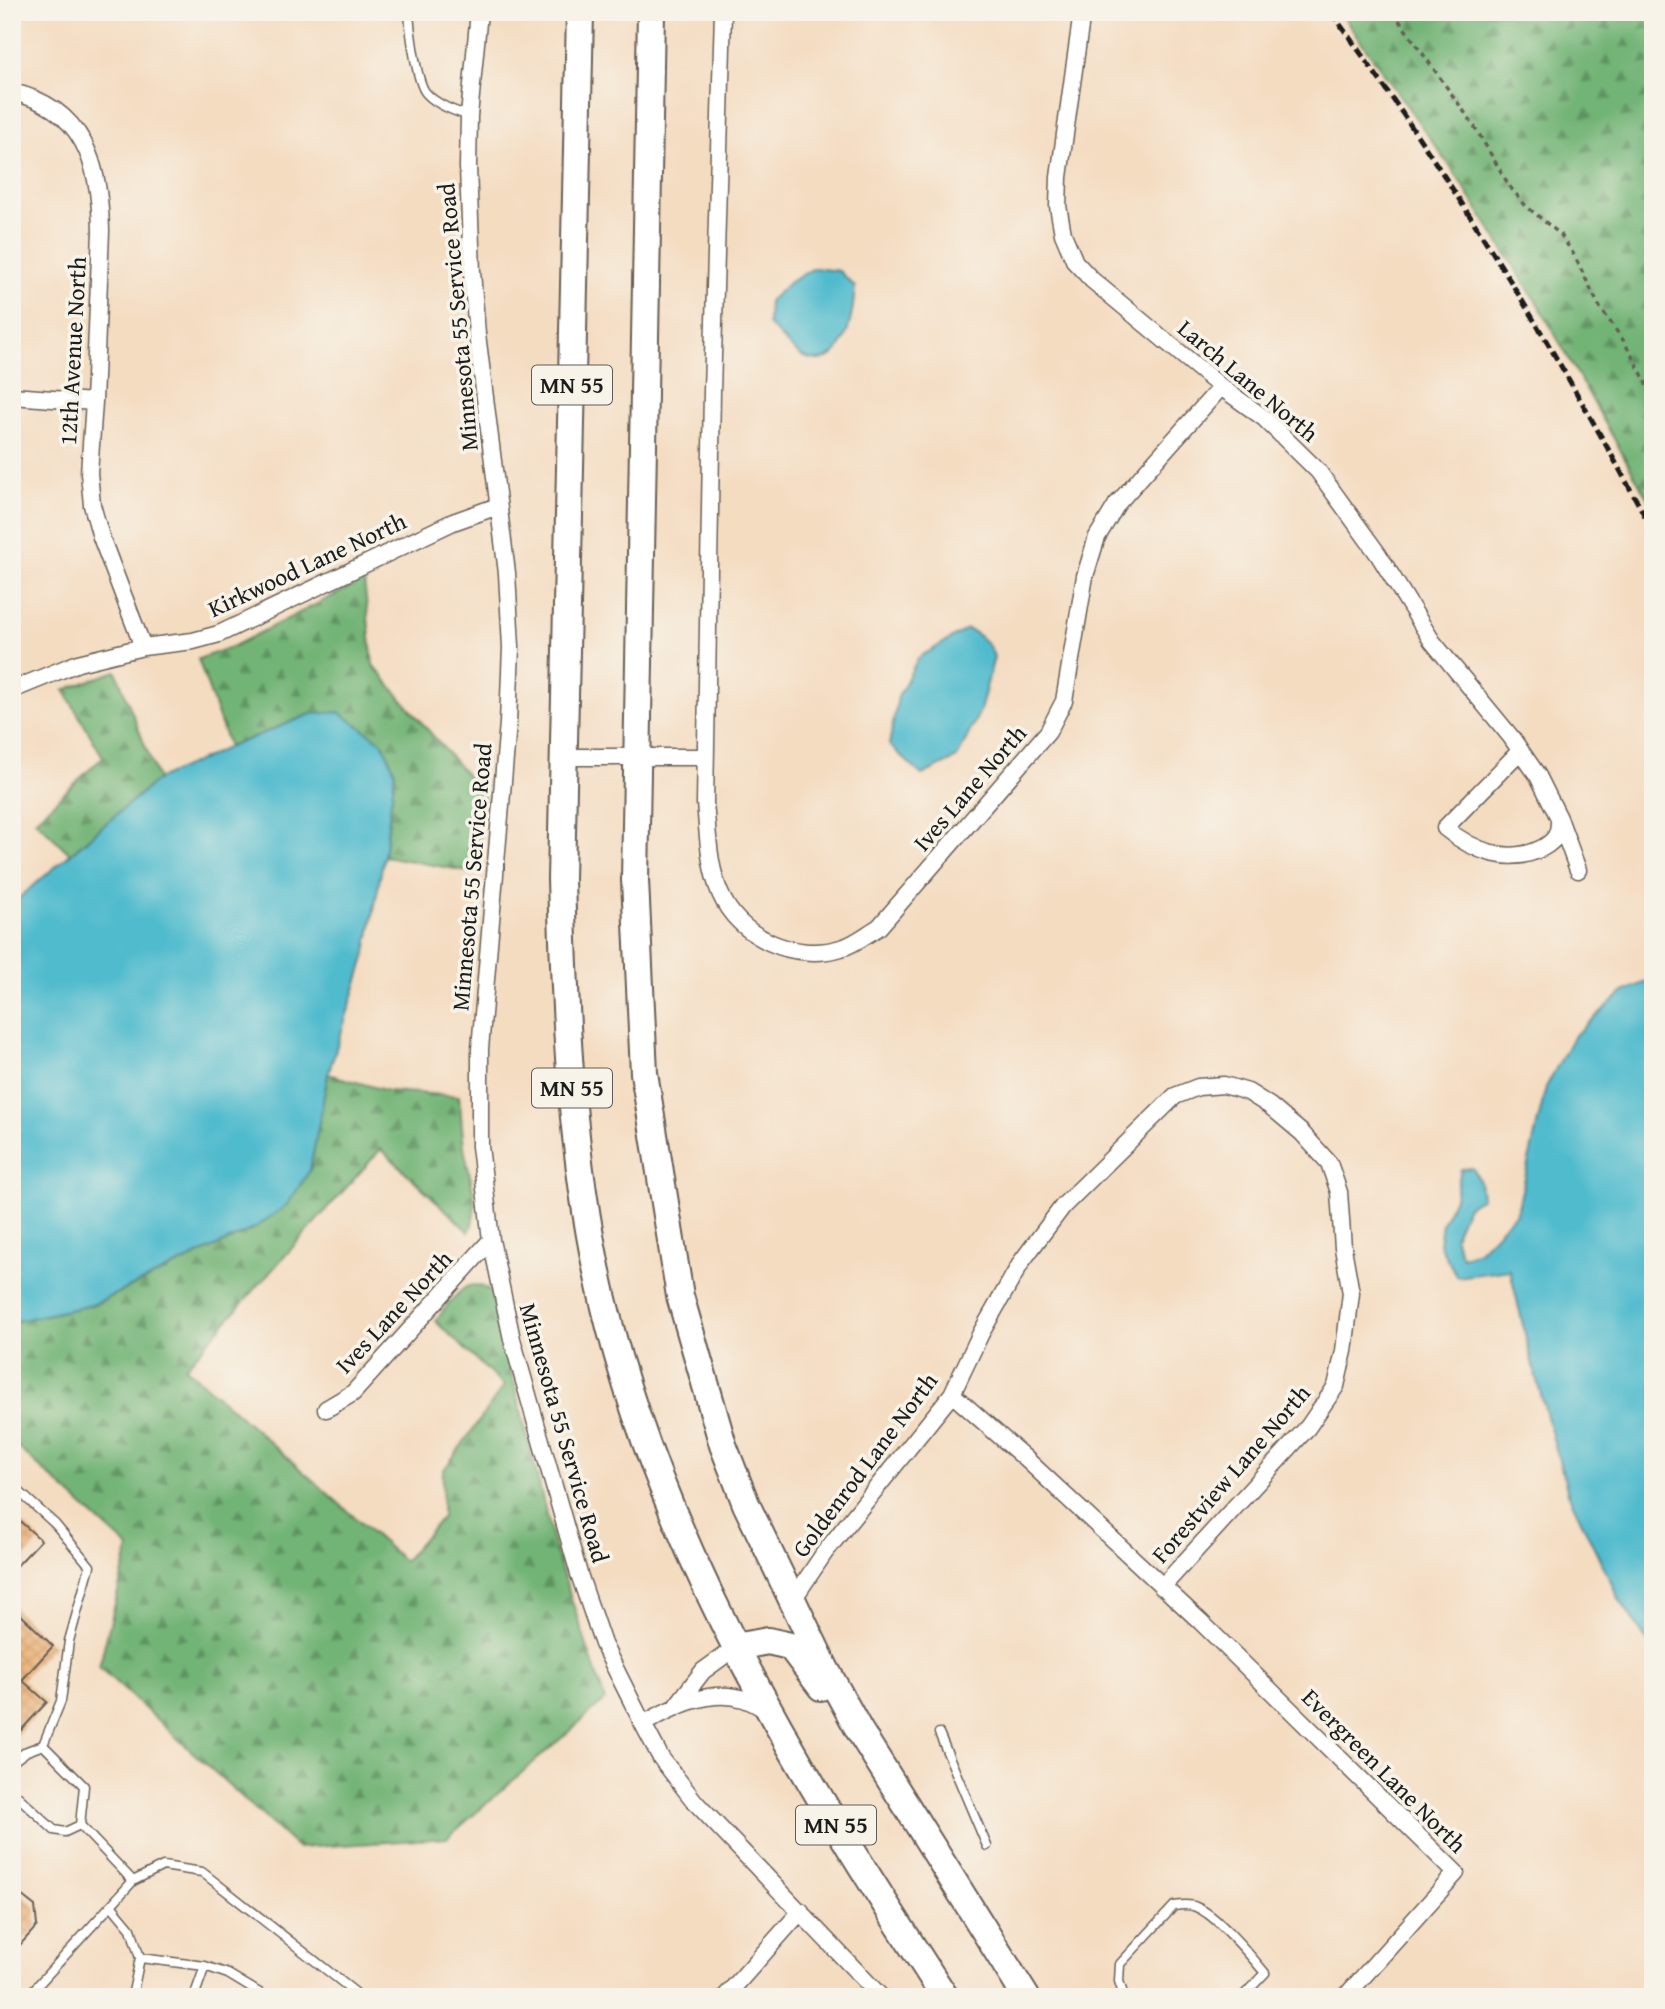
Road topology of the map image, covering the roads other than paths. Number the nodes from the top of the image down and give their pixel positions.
1 (409, 12) edge
2 (479, 12) edge
3 (580, 12) edge
4 (651, 12) edge
5 (723, 12) edge
6 (1082, 12) edge
7 (12, 92) edge
8 (469, 117) junction
9 (1221, 387) junction
10 (12, 397) edge
11 (94, 402) junction
12 (498, 506) junction
13 (143, 647) junction
14 (12, 690) edge
15 (1520, 751) junction
16 (564, 757) junction
17 (638, 757) junction
18 (705, 757) junction
19 (1559, 818) junction
20 (1578, 870) dead end
21 (1339, 1192) joint
22 (491, 1240) junction
23 (952, 1394) junction
24 (326, 1409) dead end
25 (12, 1485) edge
26 (1162, 1587) junction
27 (792, 1601) junction
28 (736, 1647) junction
29 (677, 1705) junction
30 (771, 1713) junction
31 (643, 1724) junction
32 (939, 1733) dead end
33 (43, 1745) junction
34 (12, 1762) edge
35 (12, 1791) edge
36 (80, 1825) junction
37 (923, 1830) junction
38 (987, 1846) dead end
39 (133, 1881) junction
40 (111, 1905) junction
41 (801, 1911) junction
42 (140, 1958) junction
43 (205, 1966) junction
44 (27, 1997) edge
45 (132, 1997) edge
46 (194, 1997) edge
47 (266, 1997) edge
48 (361, 1997) edge
49 (725, 1997) edge
50 (881, 1997) edge
51 (944, 1997) edge
52 (1026, 1997) edge
53 (1124, 1997) edge
54 (1242, 1997) edge
55 (1345, 1997) edge

1 - 8 lane
2 - 8 street, Minnesota 55 Service Road
3 - 16 highway, MN 55
4 - 17 highway, MN 55
5 - 18 street, Ives Lane North
6 - 9 street, Larch Lane North
7 - 11 street, 12th Avenue North
8 - 12 street, Minnesota 55 Service Road
9 - 15 street, Larch Lane North
9 - 18 street, Ives Lane North
10 - 11 street
11 - 13 street, 12th Avenue North
12 - 13 street, Kirkwood Lane North
12 - 22 street, Minnesota 55 Service Road
13 - 14 street, Kirkwood Lane North
15 - 19 street, Larch Lane North
15 - 19 street
16 - 17 street
16 - 28 highway, MN 55
17 - 18 street
17 - 27 highway, MN 55
19 - 20 street, Larch Lane North
21 - 23 street, Goldenrod Lane North
21 - 26 street, Forestview Lane North
22 - 24 street, Ives Lane North
22 - 31 street, Minnesota 55 Service Road
23 - 26 street, Forestview Lane North
23 - 27 street, Goldenrod Lane North
25 - 33 lane
26 - 55 street, Evergreen Lane North
27 - 37 highway, MN 55
28 - 29 street
28 - 30 highway, MN 55
28 - 37 highway
29 - 30 street
29 - 31 street
30 - 51 highway, MN 55
31 - 41 street, Minnesota 55 Service Road
32 - 38 lane
33 - 34 lane
33 - 36 lane
35 - 36 lane
36 - 39 lane
37 - 52 highway, MN 55
39 - 40 lane
39 - 48 lane
40 - 42 lane
40 - 44 lane
41 - 49 street
41 - 50 street, Minnesota 55 Service Road
42 - 43 lane
42 - 45 lane
43 - 46 lane
43 - 47 lane
53 - 54 lane

